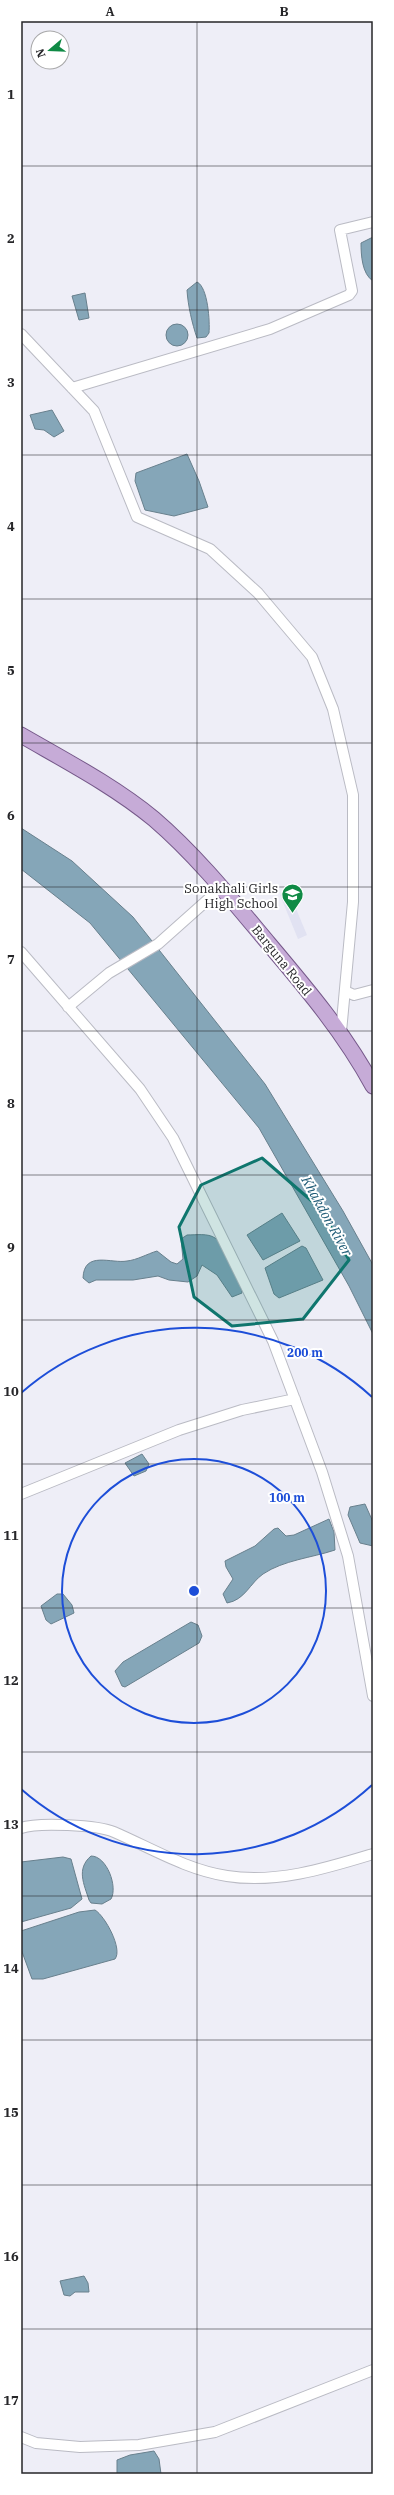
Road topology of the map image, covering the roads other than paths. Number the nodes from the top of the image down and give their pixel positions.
1 (373, 222) edge
2 (21, 334) edge
3 (72, 388) junction
4 (21, 734) edge
5 (222, 887) junction
6 (21, 952) edge
7 (373, 990) edge
8 (345, 991) junction
9 (68, 1007) junction
10 (341, 1032) junction
11 (373, 1086) edge
12 (295, 1399) junction
13 (21, 1494) edge
14 (373, 1696) edge
15 (21, 1828) edge
16 (373, 1854) edge
17 (373, 2370) edge
18 (21, 2437) edge

1 - 3 street
2 - 3 street
3 - 8 street
4 - 5 main road, Barguna Road
5 - 9 street
5 - 10 main road, Barguna Road
6 - 9 street
7 - 8 street
8 - 10 street
9 - 12 street
10 - 11 main road, Barguna Road
12 - 13 street
12 - 14 street
15 - 16 street
17 - 18 street

